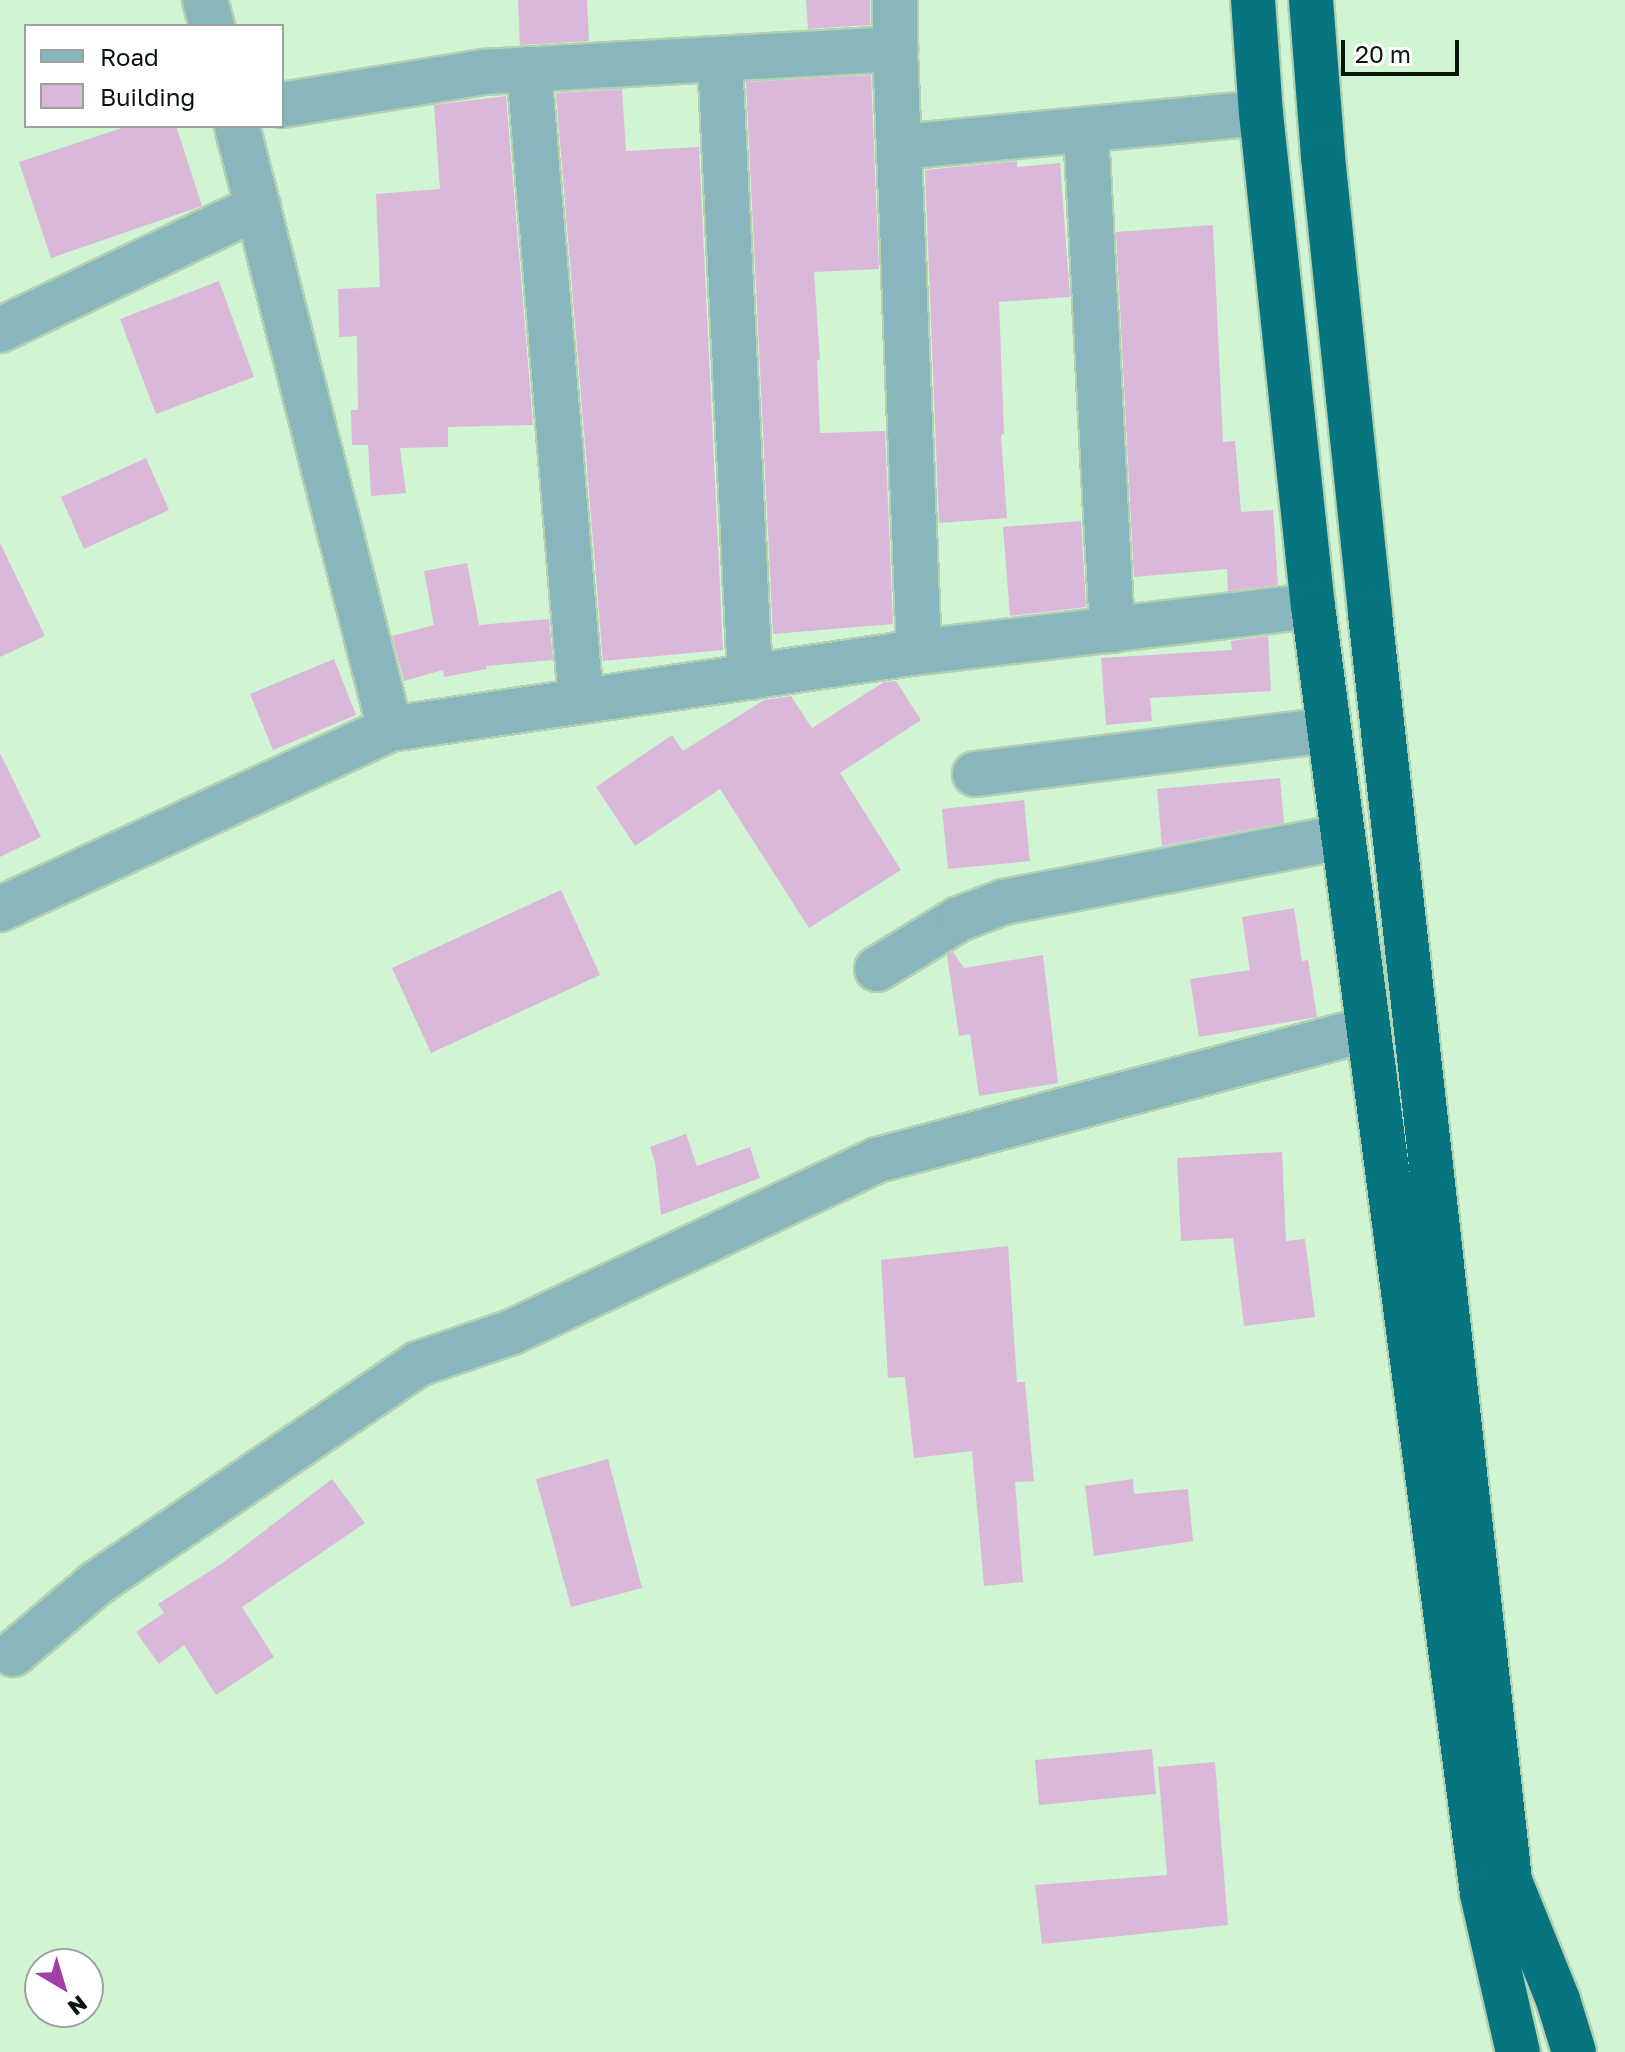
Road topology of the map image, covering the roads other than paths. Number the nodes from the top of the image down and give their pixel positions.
1 (205, 0) edge
2 (895, 0) edge
3 (1253, 0) edge
4 (1311, 0) edge
5 (211, 24) edge
6 (895, 49) junction
7 (720, 59) junction
8 (529, 69) junction
9 (284, 105) edge
10 (1261, 113) junction
11 (238, 128) edge
12 (1086, 130) junction
13 (900, 147) junction
14 (258, 207) junction
15 (0, 330) edge
16 (1313, 606) junction
17 (1112, 630) junction
18 (919, 652) junction
19 (750, 677) junction
20 (581, 701) junction
21 (390, 729) junction
22 (1329, 730) junction
23 (975, 774) dead end
24 (1343, 837) junction
25 (0, 909) edge
26 (877, 969) dead end
27 (1368, 1029) junction
28 (13, 1654) dead end
29 (1518, 2052) edge
30 (1574, 2052) edge

1 - 5 street
2 - 6 street
3 - 10 highway
4 - 30 highway
6 - 7 street
6 - 13 street
7 - 8 street
7 - 19 street
8 - 9 street
8 - 20 street
10 - 12 street
10 - 16 highway
11 - 14 street
12 - 13 street
12 - 17 street
13 - 18 street
14 - 15 street
14 - 21 street
16 - 17 street
16 - 22 highway
17 - 18 street
18 - 19 street
19 - 20 street
20 - 21 street
21 - 25 street
22 - 23 street
22 - 24 highway
24 - 26 street
24 - 27 highway
27 - 28 street
27 - 29 highway

